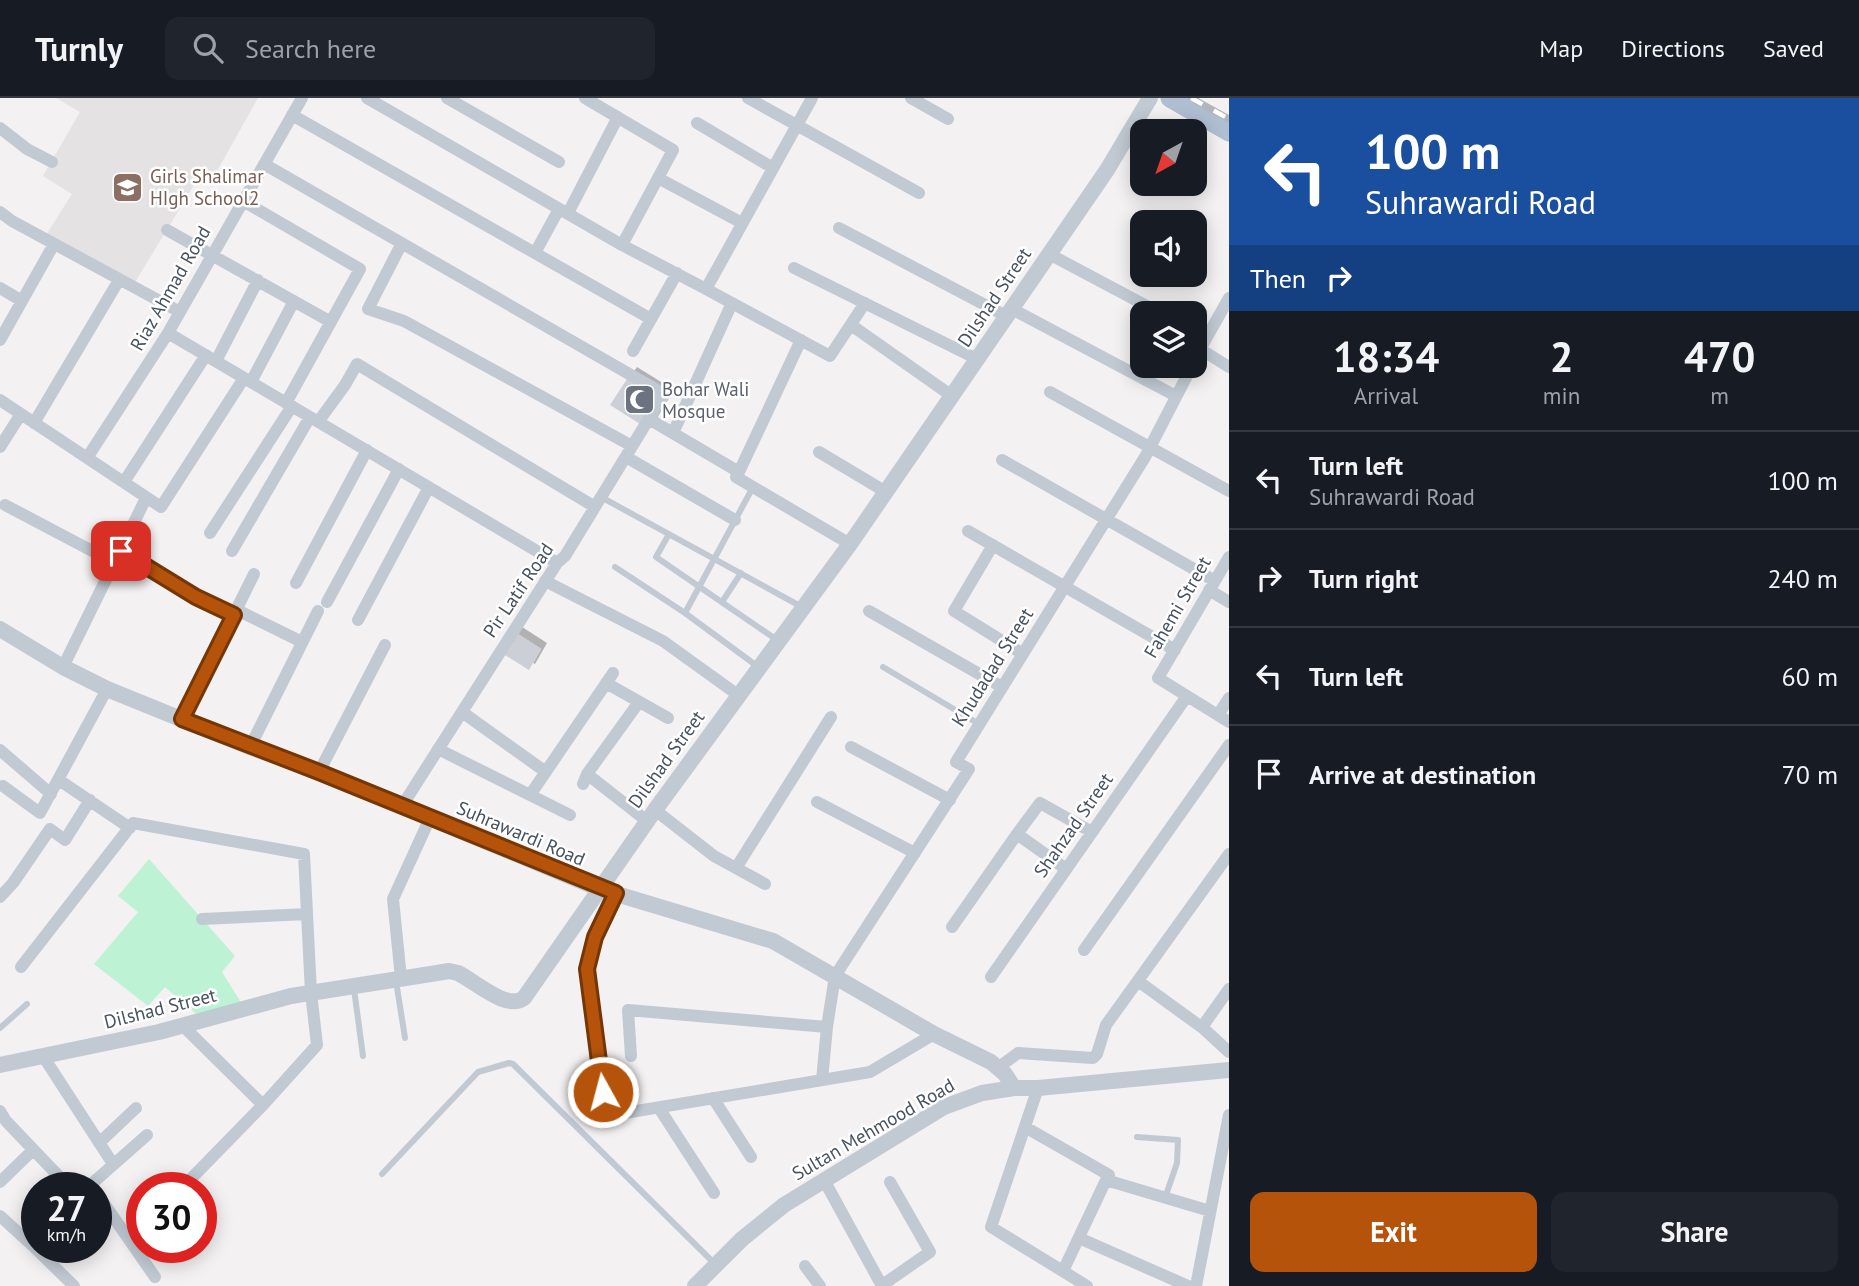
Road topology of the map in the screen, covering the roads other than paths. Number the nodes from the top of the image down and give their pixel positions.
1 (302, 98) edge
2 (367, 98) edge
3 (447, 98) edge
4 (585, 98) edge
5 (748, 98) edge
6 (812, 98) edge
7 (911, 98) edge
8 (1150, 98) edge
9 (1170, 98) edge
10 (292, 115) junction
11 (618, 117) junction
12 (948, 119) dead end
13 (697, 123) dead end
14 (797, 125) junction
15 (0, 128) edge
16 (1229, 132) edge
17 (52, 162) dead end
18 (559, 162) dead end
19 (264, 164) junction
20 (773, 168) junction
21 (658, 178) junction
22 (919, 193) dead end
23 (243, 201) junction
24 (564, 211) junction
25 (0, 212) edge
26 (742, 223) junction
27 (839, 228) dead end
28 (167, 230) dead end
29 (402, 243) junction
30 (54, 244) junction
31 (622, 245) junction
32 (535, 253) junction
33 (1049, 254) junction
34 (213, 255) junction
35 (794, 268) dead end
36 (677, 273) junction
37 (119, 280) junction
38 (258, 281) junction
39 (0, 288) edge
40 (706, 289) junction
41 (1229, 298) edge
42 (22, 301) junction
43 (294, 301) junction
44 (1137, 301) edge
45 (732, 303) junction
46 (865, 303) junction
47 (180, 312) junction
48 (1009, 313) junction
49 (651, 319) junction
50 (331, 322) junction
51 (851, 325) junction
52 (1207, 332) edge
53 (168, 333) junction
54 (0, 340) edge
55 (801, 340) junction
56 (1207, 350) edge
57 (633, 351) dead end
58 (211, 358) junction
59 (977, 359) junction
60 (1229, 367) edge
61 (1186, 378) edge
62 (248, 380) junction
63 (1051, 392) dead end
64 (952, 396) junction
65 (1176, 396) junction
66 (0, 400) edge
67 (289, 404) junction
68 (21, 414) junction
69 (314, 419) junction
70 (649, 419) junction
71 (34, 423) junction
72 (673, 433) junction
73 (0, 447) edge
74 (1150, 447) junction
75 (367, 450) junction
76 (629, 451) junction
77 (819, 452) dead end
78 (87, 458) junction
79 (1002, 460) dead end
80 (399, 469) junction
81 (739, 472) junction
82 (124, 482) junction
83 (429, 487) junction
84 (753, 487) junction
85 (1229, 491) edge
86 (886, 492) junction
87 (146, 498) junction
88 (598, 502) junction
89 (5, 505) dead end
90 (1107, 519) junction
91 (735, 520) junction
92 (968, 531) dead end
93 (210, 533) dead end
94 (669, 534) junction
95 (850, 544) junction
96 (993, 545) junction
97 (232, 551) dead end
98 (118, 557) junction
99 (1229, 557) edge
100 (715, 559) junction
101 (557, 563) junction
102 (615, 567) dead end
103 (741, 573) junction
104 (254, 575) dead end
105 (545, 581) junction
106 (296, 583) dead end
107 (1065, 586) junction
108 (1212, 586) junction
109 (700, 587) junction
110 (722, 602) junction
111 (1229, 602) edge
112 (803, 608) junction
113 (869, 611) dead end
114 (235, 612) junction
115 (685, 613) junction
116 (358, 620) dead end
117 (0, 629) edge
118 (778, 641) junction
119 (302, 642) junction
120 (385, 645) dead end
121 (1175, 650) junction
122 (1023, 654) junction
123 (63, 667) junction
124 (759, 667) junction
125 (883, 667) dead end
126 (1002, 687) junction
127 (107, 689) junction
128 (738, 695) junction
129 (1187, 696) junction
130 (1229, 698) edge
131 (639, 702) junction
132 (462, 712) junction
133 (831, 717) dead end
134 (668, 718) dead end
135 (182, 719) junction
136 (1224, 719) edge
137 (979, 724) junction
138 (1229, 745) edge
139 (250, 747) junction
140 (851, 747) dead end
141 (438, 749) junction
142 (0, 750) edge
143 (319, 772) junction
144 (546, 772) junction
145 (59, 780) junction
146 (3, 786) dead end
147 (51, 794) junction
148 (530, 795) junction
149 (90, 800) junction
150 (950, 800) junction
151 (817, 802) dead end
152 (402, 806) junction
153 (570, 815) dead end
154 (651, 816) junction
155 (430, 818) junction
156 (130, 828) junction
157 (1092, 832) junction
158 (1017, 834) junction
159 (915, 853) junction
160 (1229, 854) edge
161 (736, 868) junction
162 (1066, 869) junction
163 (765, 884) dead end
164 (608, 891) junction
165 (0, 897) edge
166 (307, 914) junction
167 (202, 919) dead end
168 (952, 927) dead end
169 (1084, 950) dead end
170 (21, 967) dead end
171 (835, 976) junction
172 (991, 977) dead end
173 (399, 979) junction
174 (1138, 981) junction
175 (354, 986) junction
176 (1229, 989) edge
177 (311, 993) junction
178 (27, 1004) dead end
179 (183, 1026) junction
180 (827, 1027) junction
181 (1202, 1027) junction
182 (0, 1028) edge
183 (934, 1034) junction
184 (405, 1038) dead end
185 (1229, 1052) edge
186 (43, 1056) junction
187 (363, 1056) dead end
188 (631, 1056) dead end
189 (0, 1065) edge
190 (999, 1067) junction
191 (1229, 1070) edge
192 (822, 1080) junction
193 (1014, 1088) junction
194 (1038, 1088) junction
195 (713, 1098) junction
196 (263, 1105) junction
197 (136, 1108) dead end
198 (659, 1108) junction
199 (0, 1111) edge
200 (1229, 1115) edge
201 (1025, 1127) junction
202 (147, 1135) dead end
203 (1137, 1137) dead end
204 (99, 1143) junction
205 (33, 1150) junction
206 (751, 1157) dead end
207 (114, 1164) junction
208 (54, 1172) edge
209 (107, 1172) edge
210 (198, 1172) edge
211 (382, 1174) dead end
212 (824, 1180) junction
213 (1107, 1180) junction
214 (0, 1182) edge
215 (890, 1182) dead end
216 (714, 1193) dead end
217 (1165, 1198) junction
218 (1210, 1211) junction
219 (0, 1216) edge
220 (112, 1216) edge
221 (21, 1233) edge
222 (126, 1235) edge
223 (1079, 1238) junction
224 (53, 1263) edge
225 (145, 1263) edge
226 (716, 1265) junction
227 (805, 1266) dead end
228 (1063, 1271) junction
229 (155, 1277) dead end
230 (74, 1286) edge
231 (695, 1286) edge
232 (820, 1286) edge
233 (881, 1286) edge
234 (1087, 1286) edge
235 (1188, 1286) edge
236 (1196, 1286) edge

1 - 10 street, Riaz Ahmad Road
2 - 24 street
3 - 18 street
4 - 11 street
5 - 14 street
6 - 14 street
7 - 12 street
8 - 33 street, Dilshad Street
9 - 16 main road
10 - 19 street, Riaz Ahmad Road
10 - 32 street
11 - 21 street
11 - 24 street
13 - 20 street
14 - 20 street
14 - 22 street
15 - 17 street
19 - 23 street, Riaz Ahmad Road
19 - 29 street
20 - 26 street
21 - 26 street
21 - 31 street
23 - 34 street, Riaz Ahmad Road
23 - 50 street
24 - 31 street
24 - 32 street
25 - 30 street
26 - 40 street
27 - 48 street
28 - 34 street
29 - 70 street, Pir Latif Road
29 - 76 street
30 - 37 street
30 - 42 street
31 - 36 street
32 - 49 street
33 - 44 street
33 - 48 street, Dilshad Street
34 - 38 street
34 - 47 street, Riaz Ahmad Road
35 - 46 street
36 - 40 street
36 - 49 street
37 - 47 street
37 - 71 street
38 - 43 street
38 - 58 street
39 - 42 street
40 - 45 street
41 - 52 street
42 - 54 street
43 - 50 street
43 - 62 street
45 - 55 street
45 - 72 street
46 - 51 street
46 - 59 street
47 - 53 street, Riaz Ahmad Road
48 - 59 street, Dilshad Street
48 - 65 street
49 - 57 street
50 - 67 street
51 - 55 street
51 - 64 street
53 - 58 street
53 - 78 street, Riaz Ahmad Road
55 - 81 street
56 - 60 street
58 - 62 street
58 - 82 street
59 - 64 street, Dilshad Street
61 - 65 street, Khudadad Street
62 - 67 street
62 - 87 street
63 - 74 street
64 - 86 street, Dilshad Street
65 - 74 street, Khudadad Street
66 - 68 street
67 - 69 street
67 - 93 street
68 - 71 street
68 - 73 street
69 - 75 street
69 - 88 street
69 - 97 street
70 - 72 street
70 - 76 street, Pir Latif Road
71 - 78 street
72 - 81 street
74 - 85 street
74 - 90 street, Khudadad Street
75 - 80 street
75 - 106 street
76 - 88 street, Pir Latif Road
76 - 91 street
77 - 86 street
78 - 82 street
79 - 90 street
80 - 83 street
80 - 119 street
81 - 84 street
82 - 87 street
83 - 101 street
83 - 116 street
84 - 91 lane
84 - 95 street
86 - 95 street, Dilshad Street
87 - 98 street
88 - 94 lane
88 - 101 street, Pir Latif Road
89 - 98 street
90 - 107 street, Khudadad Street
90 - 108 street
91 - 100 lane
92 - 96 street
94 - 100 lane
94 - 109 lane
95 - 112 street, Dilshad Street
96 - 107 street
96 - 122 street
98 - 114 street
98 - 123 street
99 - 108 street, Fahemi Street
100 - 103 lane
100 - 109 lane
101 - 105 street, Pir Latif Road
102 - 115 lane
103 - 110 lane
103 - 112 lane
104 - 114 street
105 - 128 street
105 - 132 street, Pir Latif Road
107 - 121 street
107 - 122 street, Khudadad Street
108 - 111 street
108 - 121 street, Fahemi Street
109 - 110 lane
109 - 115 lane
110 - 118 lane
112 - 118 street, Dilshad Street
113 - 126 street
114 - 119 street
114 - 135 street
115 - 124 lane
117 - 123 street, Suhrawardi Road
118 - 124 street, Dilshad Street
119 - 139 street
120 - 143 street
121 - 129 street, Fahemi Street
122 - 126 street, Khudadad Street
123 - 127 street, Suhrawardi Road
124 - 128 street, Dilshad Street
125 - 137 lane
126 - 137 street, Khudadad Street
127 - 135 street, Suhrawardi Road
127 - 145 street
128 - 154 street, Dilshad Street
129 - 136 street, Fahemi Street
129 - 157 street, Shahzad Street
130 - 136 street
131 - 134 street
131 - 144 street
131 - 154 street
132 - 141 street, Pir Latif Road
132 - 144 street
133 - 161 street
135 - 139 street, Suhrawardi Road
137 - 150 street, Khudadad Street
138 - 169 street
139 - 143 street, Suhrawardi Road
140 - 150 street
141 - 148 street
141 - 152 street, Pir Latif Road
142 - 147 street
143 - 152 street, Suhrawardi Road
144 - 148 street
145 - 147 street
145 - 149 street
146 - 147 street
148 - 153 street
149 - 156 street
149 - 165 street
150 - 159 street, Khudadad Street
151 - 159 street
152 - 155 street, Suhrawardi Road
154 - 161 street
154 - 164 street, Dilshad Street
155 - 164 street, Suhrawardi Road
155 - 173 street
156 - 166 street
156 - 170 street
157 - 158 street
157 - 162 street, Shahzad Street
158 - 162 street
158 - 168 street
159 - 171 street, Khudadad Street
160 - 174 street
161 - 163 street
162 - 172 street, Shahzad Street
164 - 171 street, Suhrawardi Road
164 - 173 street, Dilshad Street
164 - 198 street
166 - 167 street
166 - 177 street
171 - 180 street
171 - 183 street, Suhrawardi Road
173 - 175 street, Dilshad Street
173 - 184 lane
174 - 181 street
174 - 190 street
175 - 177 street, Dilshad Street
175 - 187 lane
176 - 181 street
177 - 179 street, Dilshad Street
177 - 196 street
178 - 182 lane
179 - 186 street, Dilshad Street
179 - 196 street
180 - 188 street
180 - 192 street
181 - 185 street
183 - 190 street, Suhrawardi Road
183 - 192 street
186 - 189 street, Dilshad Street
186 - 204 street
190 - 193 street, Suhrawardi Road
191 - 194 street, Sultan Mehmood Road
192 - 195 street
193 - 194 street, Sultan Mehmood Road
193 - 212 street, Sultan Mehmood Road
194 - 201 street
195 - 198 street
195 - 206 street
196 - 210 street
197 - 204 street
198 - 216 street
199 - 205 street
200 - 218 street
201 - 213 street
201 - 228 street
202 - 207 street
203 - 217 lane
204 - 207 street
205 - 208 street
205 - 214 street
207 - 209 street
211 - 226 lane
212 - 226 street, Sultan Mehmood Road
212 - 233 street
213 - 217 street
213 - 223 street
215 - 233 street
217 - 218 street
218 - 236 street
219 - 221 street
220 - 222 street
223 - 228 street
223 - 235 street
224 - 230 street
225 - 229 street
226 - 231 street, Sultan Mehmood Road
227 - 232 street
228 - 234 street

